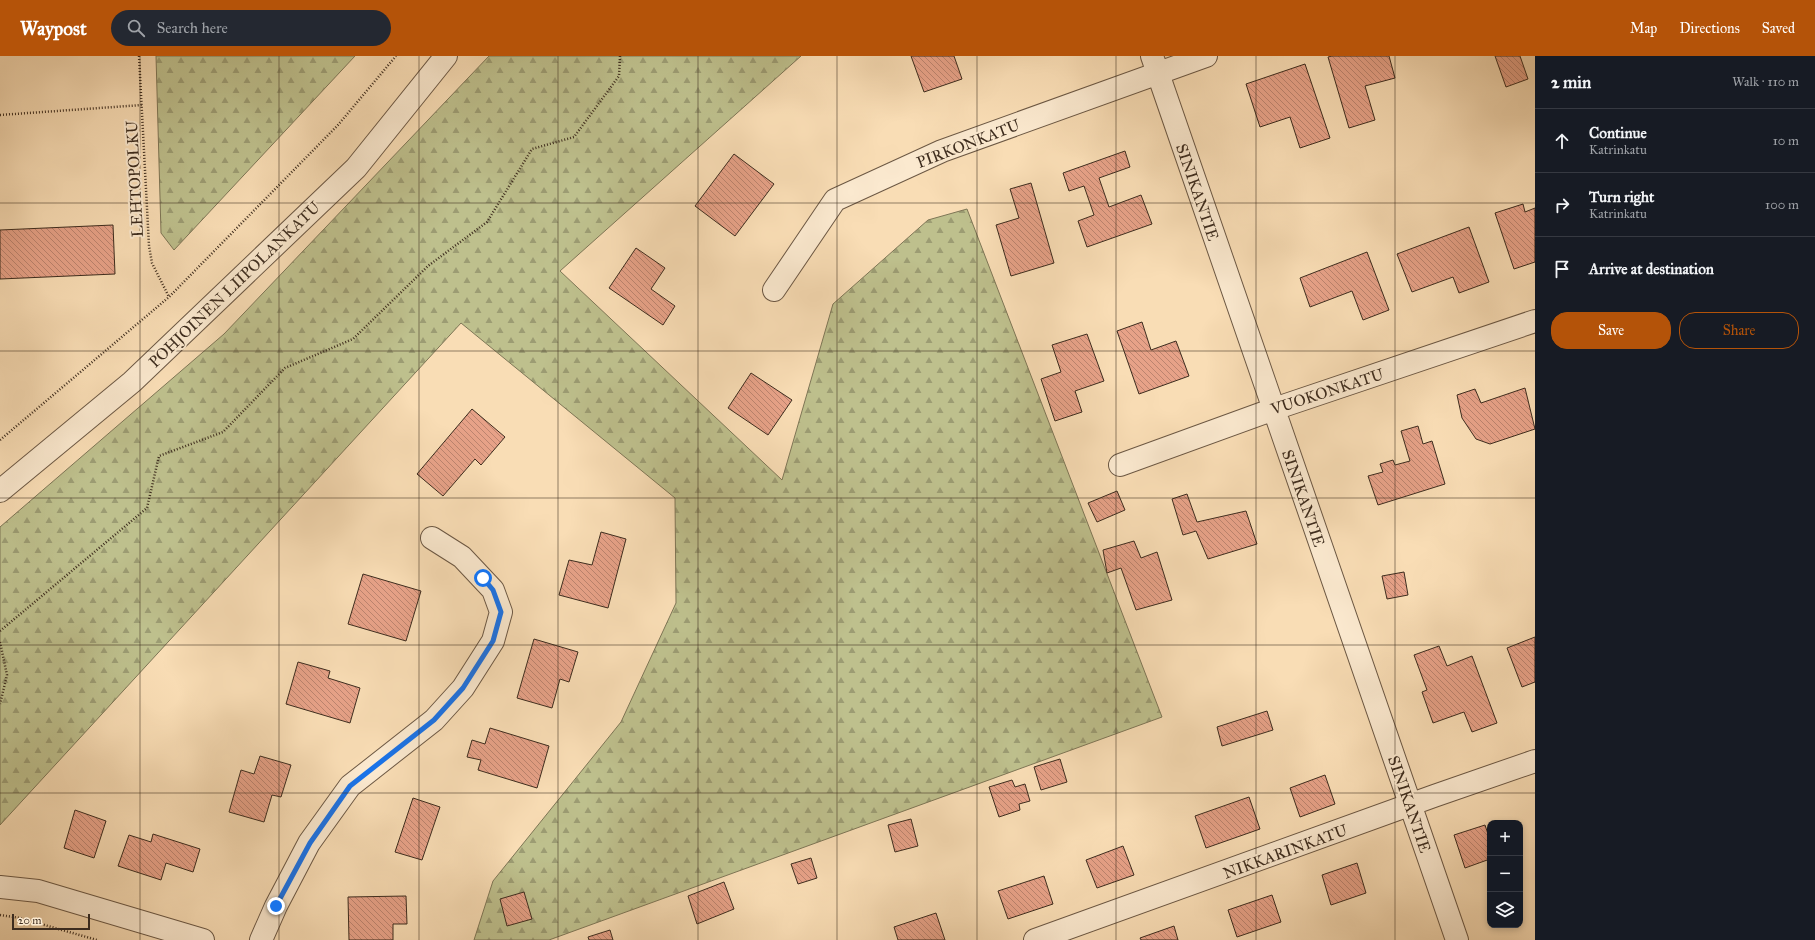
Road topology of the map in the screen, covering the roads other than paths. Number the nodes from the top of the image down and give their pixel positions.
1 (446, 56) edge
2 (1206, 56) edge
3 (1154, 64) edge
4 (774, 290) dead end
5 (1535, 321) edge
6 (1274, 409) junction
7 (1120, 465) dead end
8 (0, 491) edge
9 (432, 538) dead end
10 (1535, 761) edge
11 (1411, 805) junction
12 (0, 887) edge
13 (203, 940) edge
14 (261, 940) edge
15 (1035, 940) edge
16 (1457, 940) edge

1 - 8 street, POHJOINEN LIIPOLANKATU
2 - 3 street, PIRKONKATU
3 - 4 street, PIRKONKATU
3 - 6 street, SINIKANTIE
5 - 6 street, VUOKONKATU
6 - 7 street, VUOKONKATU
6 - 11 street, SINIKANTIE
9 - 14 street
10 - 11 street, NIKKARINKATU
11 - 15 street, NIKKARINKATU
11 - 16 street, SINIKANTIE
12 - 13 street

